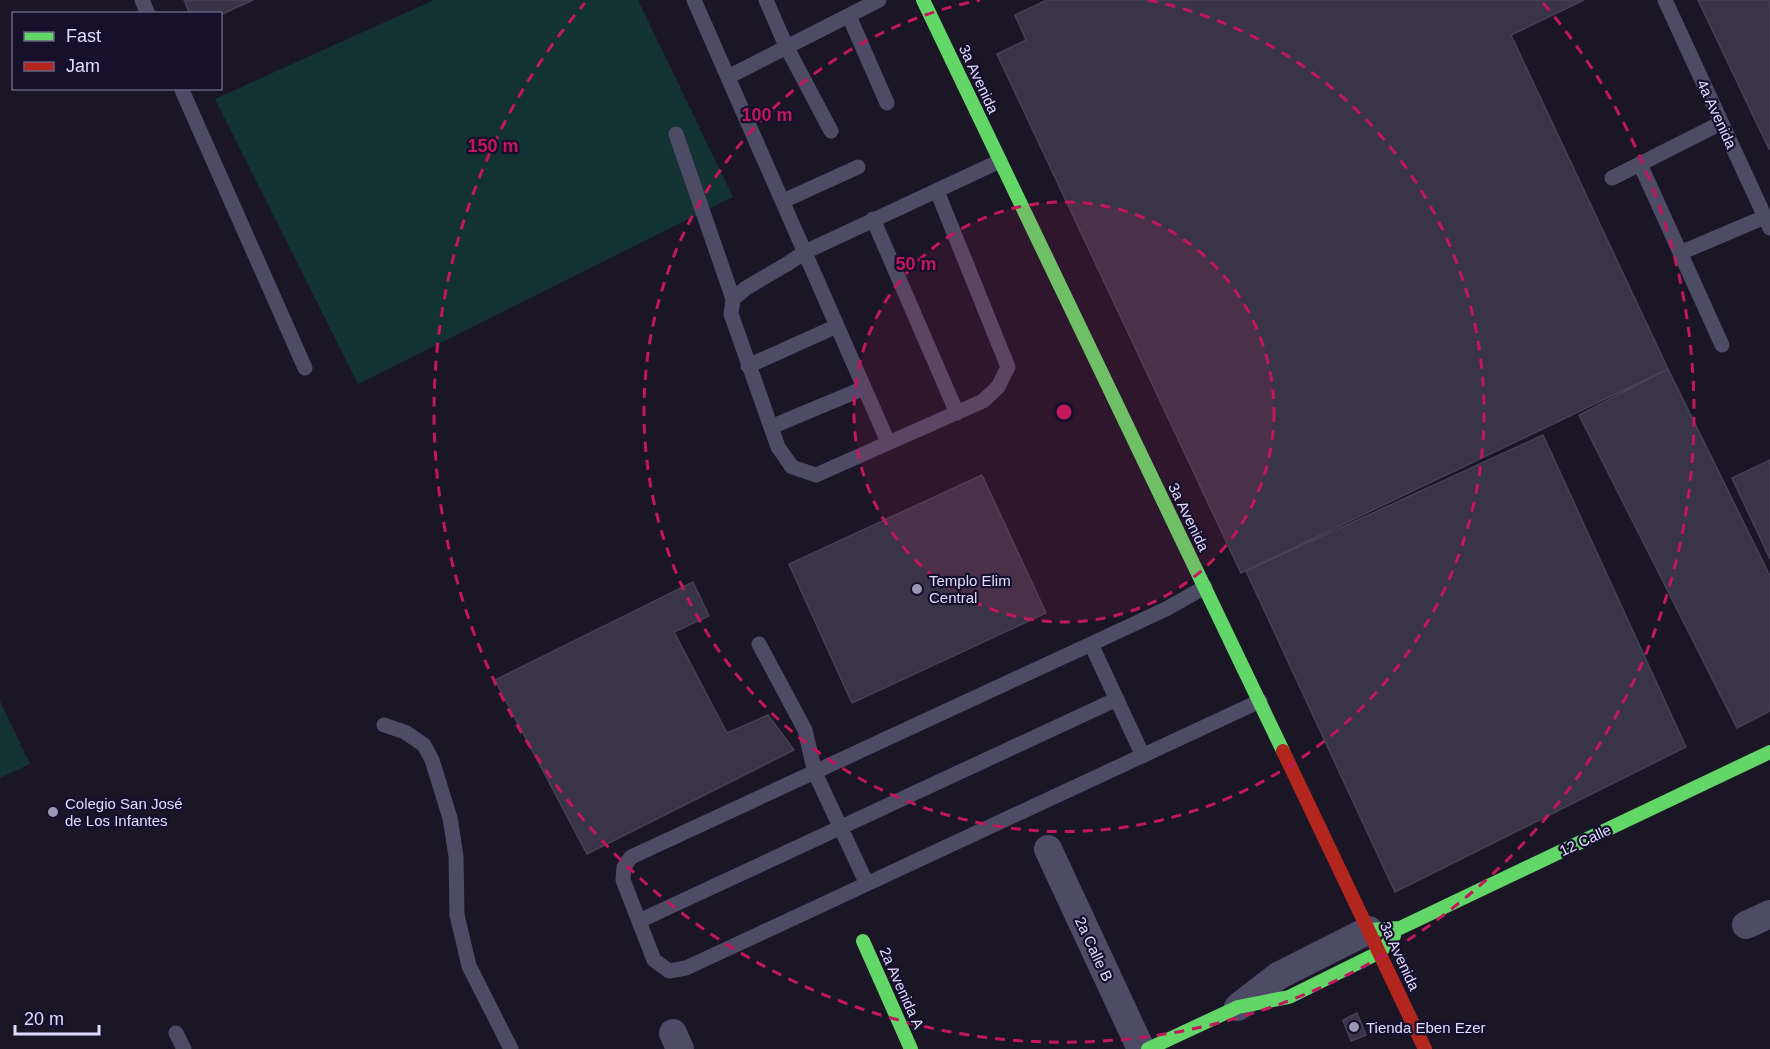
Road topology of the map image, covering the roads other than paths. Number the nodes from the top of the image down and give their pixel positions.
1 (694, 0) edge
2 (766, 0) edge
3 (879, 0) edge
4 (923, 0) edge
5 (1665, 0) edge
6 (849, 16) junction
7 (786, 46) junction
8 (728, 76) junction
9 (183, 90) edge
10 (888, 103) dead end
11 (1721, 123) junction
12 (831, 131) dead end
13 (676, 134) dead end
14 (1000, 161) junction
15 (1640, 164) junction
16 (858, 167) dead end
17 (1612, 178) dead end
18 (937, 191) junction
19 (783, 201) junction
20 (873, 219) junction
21 (1767, 222) edge
22 (805, 252) junction
23 (1680, 253) junction
24 (733, 299) junction
25 (837, 326) junction
26 (1722, 345) dead end
27 (748, 366) junction
28 (305, 368) dead end
29 (864, 388) junction
30 (957, 413) junction
31 (771, 427) junction
32 (888, 442) junction
33 (1205, 587) junction
34 (759, 644) dead end
35 (1091, 644) junction
36 (1117, 699) junction
37 (1260, 701) junction
38 (384, 724) dead end
39 (1770, 752) edge
40 (1143, 756) junction
41 (814, 773) junction
42 (840, 827) junction
43 (1048, 849) dead end
44 (867, 884) junction
45 (639, 921) junction
46 (1400, 928) junction
47 (863, 941) dead end
48 (1375, 941) junction
49 (1238, 1007) joint
50 (176, 1033) dead end
51 (184, 1049) edge
52 (511, 1049) edge
53 (911, 1049) edge
54 (1141, 1049) edge
55 (1148, 1049) edge
56 (1425, 1049) edge

1 - 8 lane
2 - 7 lane
3 - 6 lane
4 - 14 main road, 3a Avenida
5 - 11 lane, 4a Avenida
6 - 7 lane
6 - 10 lane
7 - 8 lane
7 - 12 lane
8 - 19 lane
9 - 28 lane
11 - 15 lane
11 - 21 lane, 4a Avenida
13 - 24 lane
14 - 18 lane
14 - 33 main road, 3a Avenida
15 - 17 lane
15 - 23 lane
16 - 19 lane
18 - 20 lane
18 - 30 lane
19 - 22 lane
20 - 22 lane
20 - 30 lane
21 - 23 lane
22 - 24 lane
22 - 25 lane
23 - 26 lane
24 - 27 lane
25 - 27 lane
25 - 29 lane
27 - 31 lane
29 - 31 lane
29 - 32 lane
30 - 32 lane
31 - 32 lane
33 - 35 lane
33 - 37 main road, 3a Avenida
34 - 41 lane
35 - 36 lane
35 - 41 lane
36 - 40 lane
36 - 42 lane
37 - 40 lane
37 - 48 main road, 3a Avenida
38 - 52 lane
39 - 46 main road, 12 Calle
40 - 44 lane
41 - 42 lane
41 - 45 lane
42 - 44 lane
42 - 45 lane
43 - 54 street, 2a Calle B
44 - 45 lane
46 - 48 main road, 12 Calle
46 - 48 main road, 12 Calle
47 - 53 main road, 2a Avenida A
48 - 49 street, 12 Calle
48 - 56 main road, 3a Avenida
49 - 55 main road, 12 Calle
50 - 51 lane

